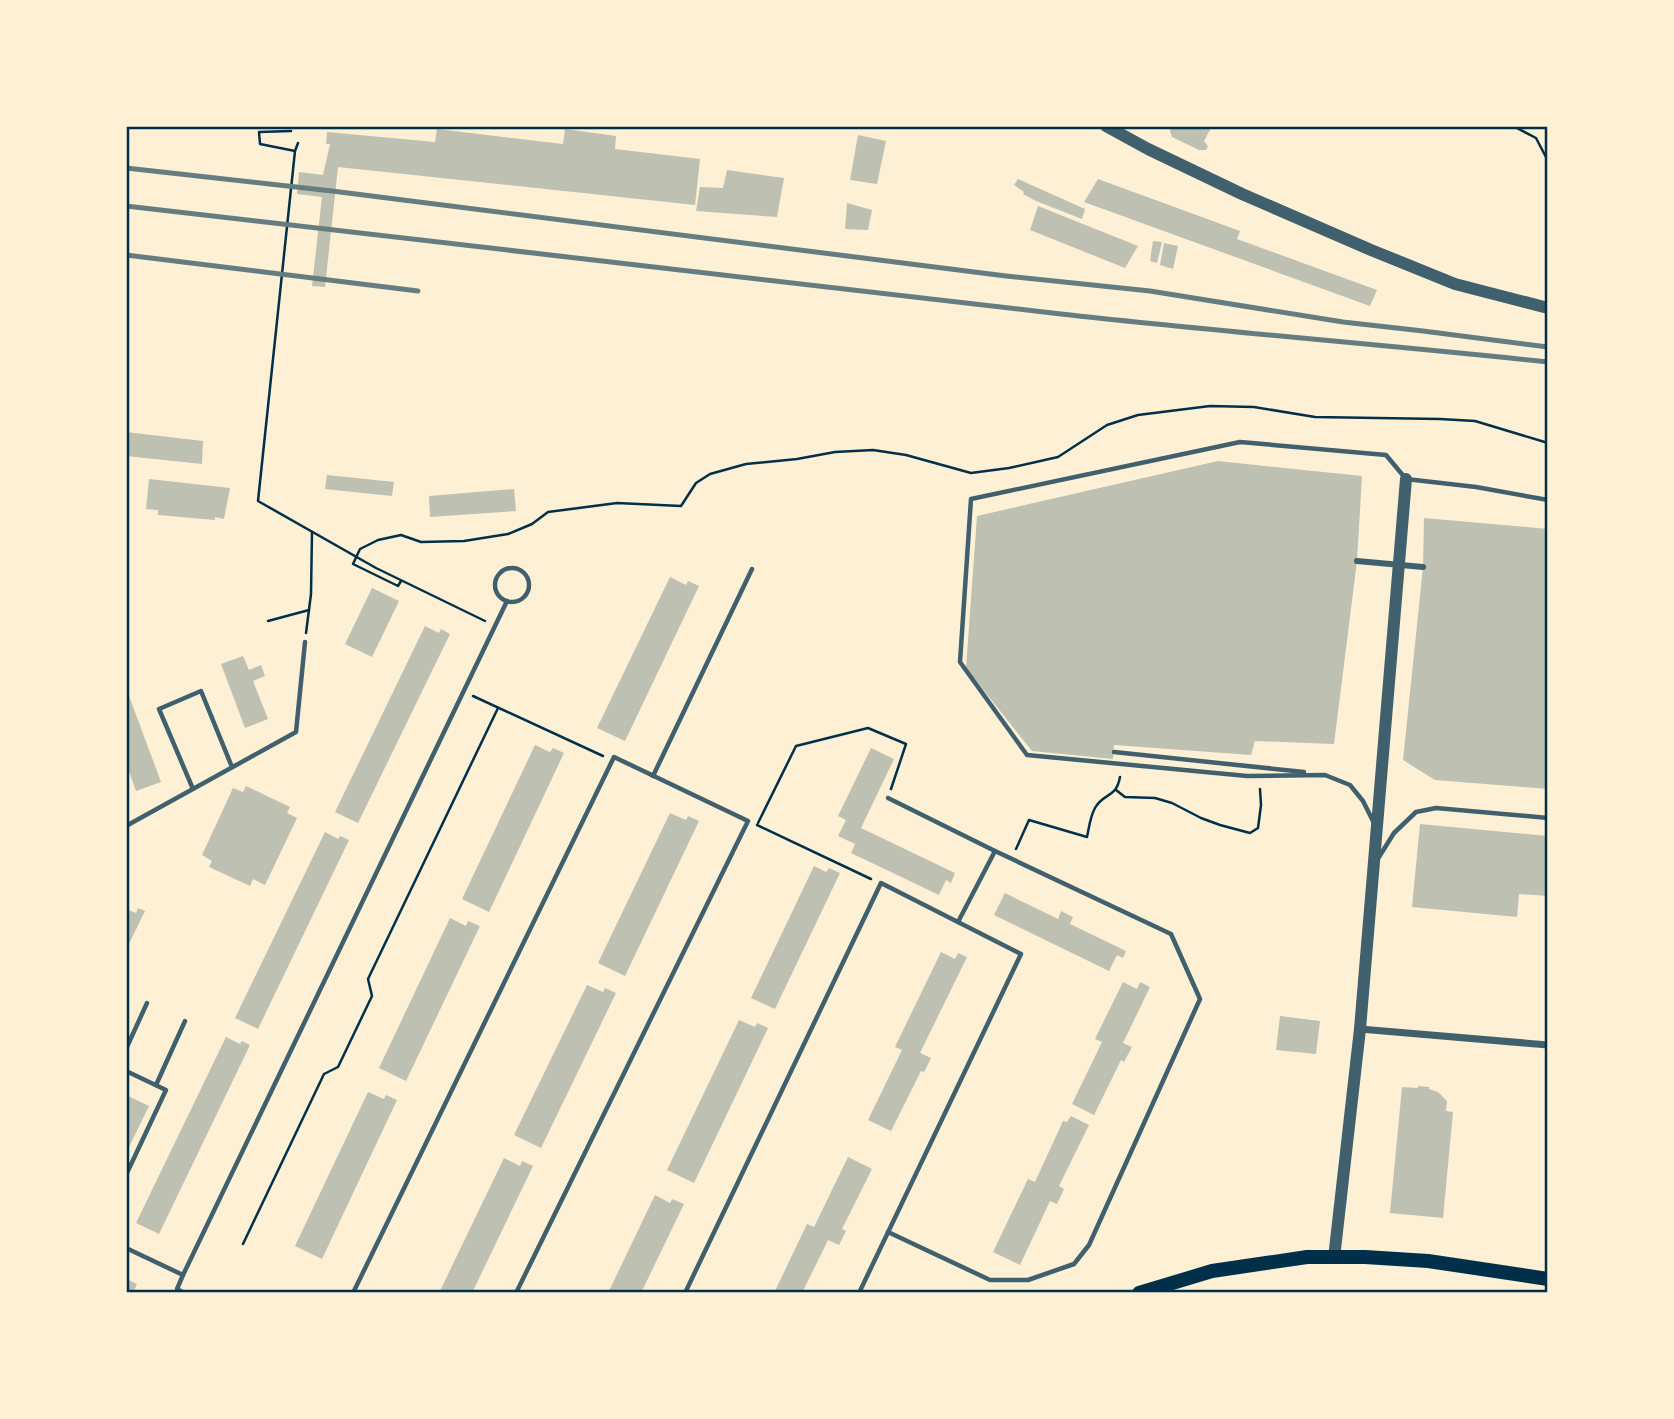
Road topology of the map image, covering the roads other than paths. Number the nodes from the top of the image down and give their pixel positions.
1 (1106, 126) edge
2 (1548, 308) edge
3 (1406, 479) junction
4 (1548, 500) edge
5 (1357, 561) dead end
6 (1423, 567) dead end
7 (752, 569) dead end
8 (507, 601) junction
9 (305, 642) road end
10 (1114, 752) dead end
11 (232, 767) junction
12 (1325, 775) junction
13 (653, 776) junction
14 (193, 789) junction
15 (888, 798) road end
16 (1548, 818) edge
17 (126, 826) edge
18 (1377, 830) junction
19 (995, 851) junction
20 (1374, 864) junction
21 (958, 922) junction
22 (147, 1003) dead end
23 (186, 1021) dead end
24 (1360, 1029) junction
25 (1548, 1045) edge
26 (126, 1049) edge
27 (126, 1071) edge
28 (156, 1085) junction
29 (126, 1175) edge
30 (888, 1231) junction
31 (126, 1248) edge
32 (1334, 1258) junction
33 (183, 1275) junction
34 (1548, 1279) edge
35 (176, 1291) edge
36 (184, 1293) edge
37 (353, 1293) edge
38 (516, 1293) edge
39 (685, 1293) edge
40 (859, 1293) edge
41 (1139, 1293) edge

1 - 2 street
3 - 4 lane
3 - 12 lane
3 - 18 street
5 - 6 street
7 - 13 lane
8 - 8 lane
8 - 33 lane
9 - 11 lane
10 - 12 lane
11 - 14 lane
11 - 14 lane
12 - 18 lane
13 - 37 lane
13 - 38 lane
14 - 17 lane
15 - 19 lane
16 - 20 lane
18 - 20 street
19 - 21 lane
19 - 30 lane
20 - 24 street
21 - 30 lane
21 - 39 lane
22 - 26 lane
23 - 28 lane
24 - 25 street
24 - 32 street
27 - 28 lane
28 - 29 lane
30 - 40 lane
31 - 33 lane
32 - 34 main road
32 - 41 main road
33 - 35 lane
35 - 36 lane

